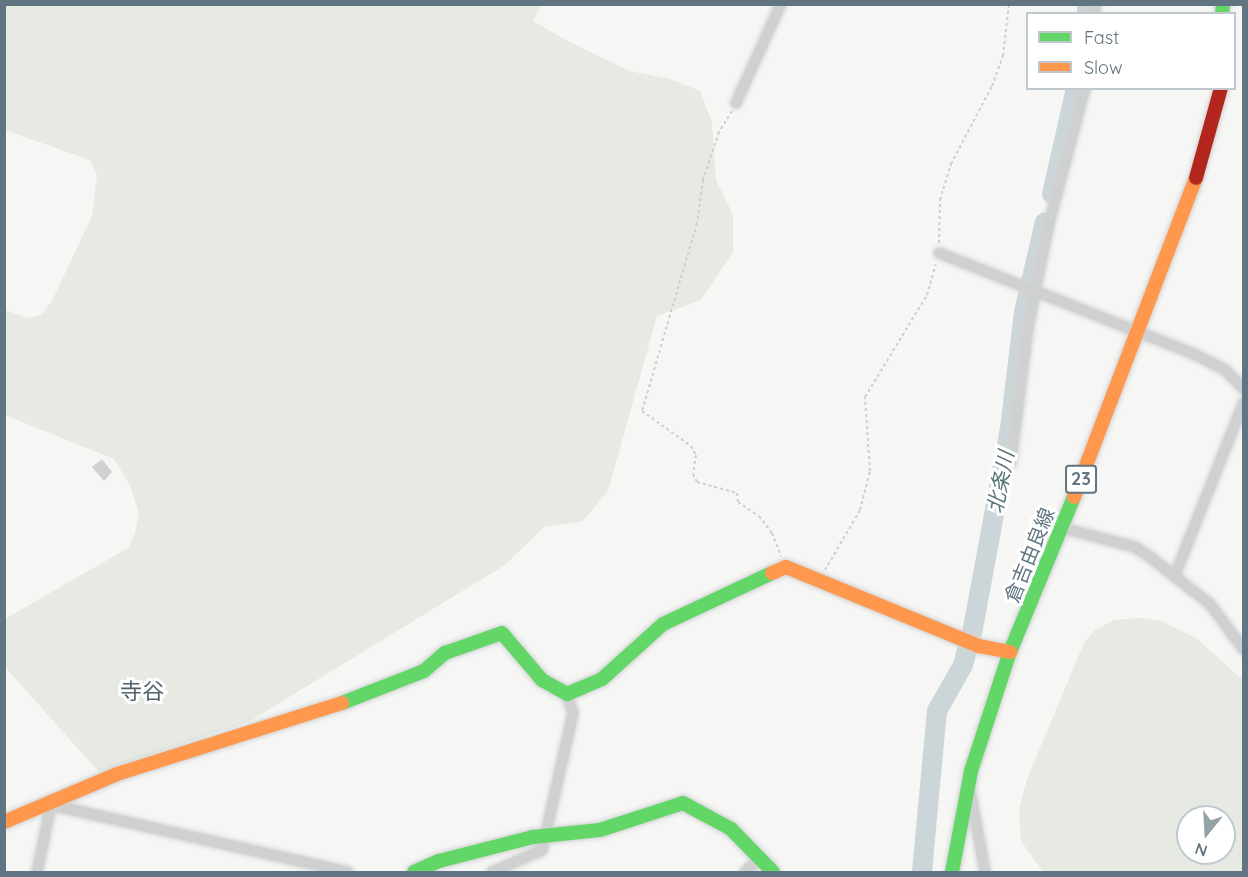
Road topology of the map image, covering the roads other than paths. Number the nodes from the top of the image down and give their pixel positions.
1 (781, 4) edge
2 (1084, 90) edge
3 (1220, 90) edge
4 (736, 103) road end
5 (939, 253) road end
6 (1037, 293) junction
7 (1137, 333) junction
8 (1244, 389) edge
9 (1244, 402) edge
10 (1011, 462) dead end
11 (1062, 528) junction
12 (1174, 575) junction
13 (1244, 650) edge
14 (1010, 652) junction
15 (567, 694) junction
16 (968, 785) junction
17 (51, 805) junction
18 (4, 822) edge
19 (548, 834) junction
20 (760, 858) junction
21 (37, 873) edge
22 (348, 873) edge
23 (414, 873) edge
24 (492, 873) edge
25 (745, 873) edge
26 (772, 873) edge
27 (952, 873) edge
28 (985, 873) edge

1 - 4 street
2 - 6 street
3 - 7 street, 倉吉由良線 / 23
5 - 6 street
6 - 7 street
6 - 10 street
7 - 8 street
7 - 11 street, 倉吉由良線 / 23
9 - 12 street
11 - 12 street
11 - 14 street, 倉吉由良線 / 23
12 - 13 street
14 - 15 street
14 - 16 street, 倉吉由良線 / 23
15 - 17 street
15 - 19 street
16 - 27 street, 倉吉由良線 / 23
16 - 28 street
17 - 18 street
17 - 21 street
17 - 22 street
19 - 20 street
19 - 23 street
19 - 24 street
20 - 25 street
20 - 26 street

